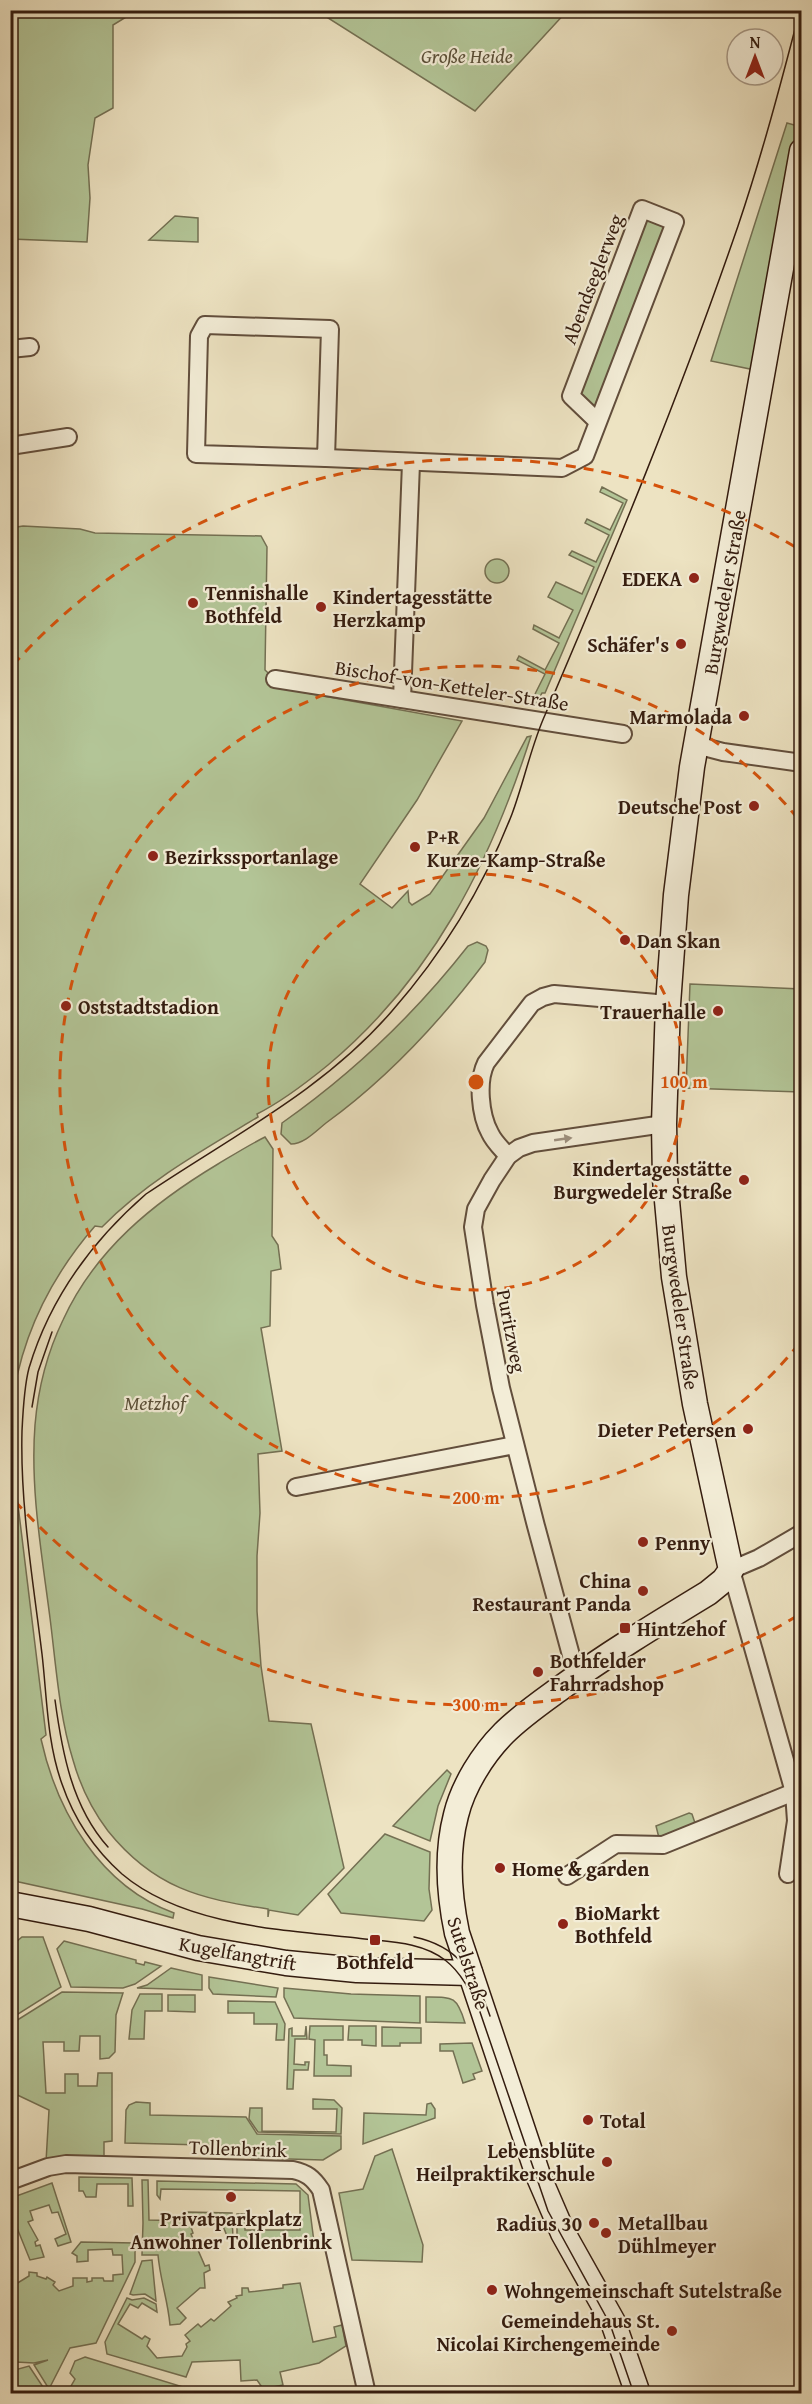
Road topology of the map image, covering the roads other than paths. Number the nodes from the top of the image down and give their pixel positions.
1 (801, 151) edge
2 (30, 347) dead end
3 (10, 349) edge
4 (597, 421) junction
5 (68, 437) dead end
6 (10, 446) edge
7 (326, 458) junction
8 (411, 463) junction
9 (275, 679) dead end
10 (402, 699) junction
11 (623, 734) dead end
12 (696, 745) junction
13 (801, 763) edge
14 (668, 1004) junction
15 (664, 1124) junction
16 (508, 1156) junction
17 (514, 1445) junction
18 (296, 1486) dead end
19 (801, 1533) edge
20 (731, 1570) junction
21 (581, 1673) junction
22 (795, 1792) junction
23 (788, 1874) dead end
24 (567, 1876) dead end
25 (10, 1904) edge
26 (470, 1973) junction
27 (10, 2181) edge
28 (367, 2394) edge
29 (638, 2394) edge

1 - 12 main road, Burgwedeler Straße
2 - 3 street
4 - 4 street, Abendseglerweg
4 - 8 street, Abendseglerweg
5 - 6 street
7 - 7 street, Abendseglerweg
7 - 8 street, Abendseglerweg
8 - 10 street
9 - 10 street, Bischof-von-Ketteler-Straße
10 - 11 street, Bischof-von-Ketteler-Straße
12 - 13 street
12 - 14 main road, Burgwedeler Straße
14 - 15 main road, Burgwedeler Straße
14 - 16 street
16 -> 15 street
15 - 20 main road, Burgwedeler Straße
16 - 17 street, Puritzweg
17 - 18 street
17 - 21 street, Puritzweg
19 - 20 street, Sutelstraße
20 - 21 main road, Sutelstraße
20 - 22 street
21 - 26 main road, Sutelstraße
22 - 23 street
22 - 24 street
25 - 26 main road, Kugelfangtrift
26 - 29 main road, Sutelstraße
27 - 28 street, Tollenbrink

